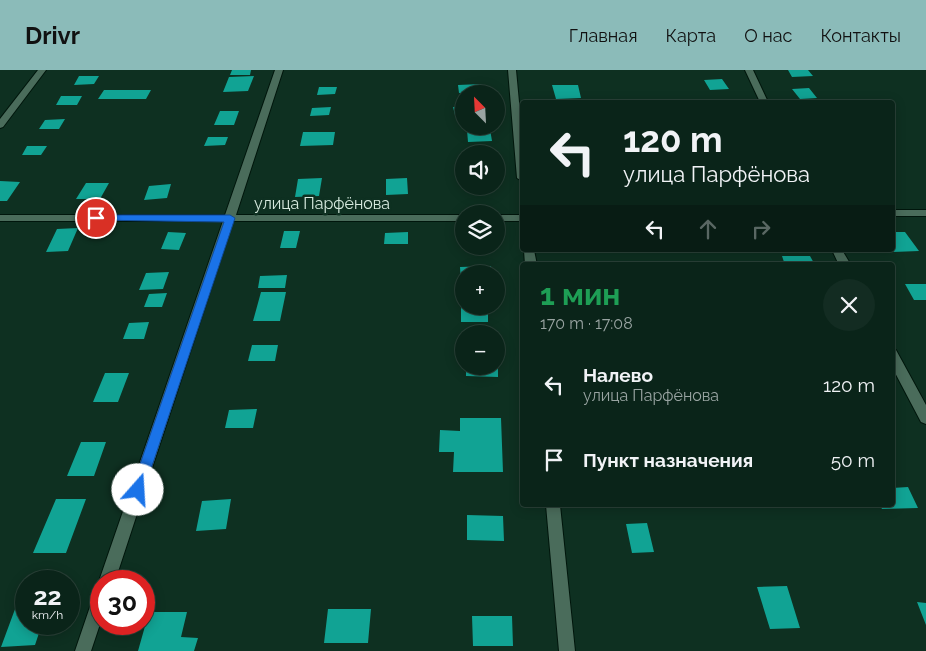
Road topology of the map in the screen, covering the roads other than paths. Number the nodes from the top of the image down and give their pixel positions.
1 (42, 70) edge
2 (279, 70) edge
3 (512, 70) edge
4 (748, 70) edge
5 (763, 100) edge
6 (0, 125) edge
7 (520, 156) edge
8 (895, 213) edge
9 (926, 213) edge
10 (0, 218) edge
11 (230, 218) junction
12 (455, 218) edge
13 (505, 218) edge
14 (520, 218) edge
15 (895, 360) edge
16 (926, 418) edge
17 (553, 507) edge
18 (111, 570) edge
19 (90, 630) edge
20 (83, 651) edge
21 (567, 651) edge

1 - 6 street
2 - 11 street
3 - 7 street
4 - 5 street
8 - 9 street
10 - 11 street, улица Парфёнова
11 - 12 street, улица Парфёнова
11 - 18 street
13 - 14 street
15 - 16 street
17 - 21 street
19 - 20 street

